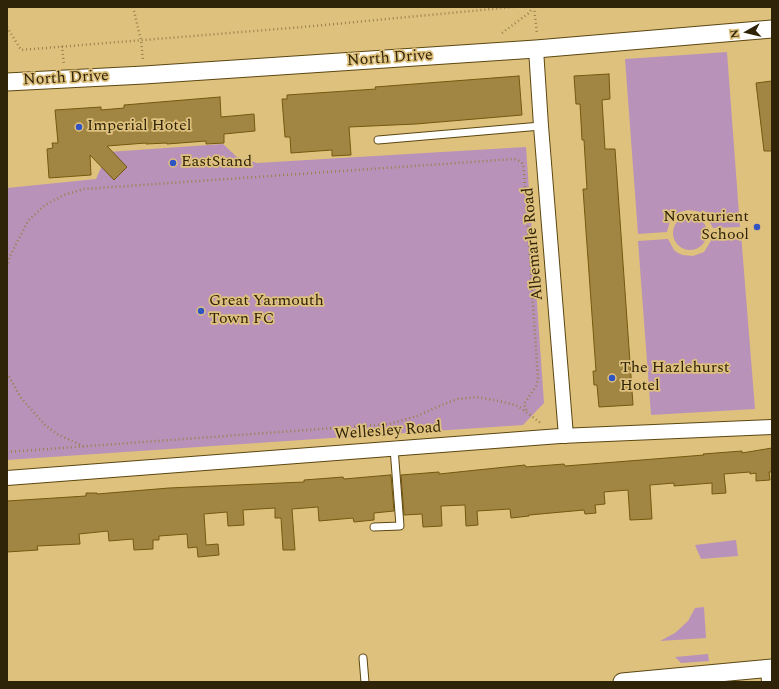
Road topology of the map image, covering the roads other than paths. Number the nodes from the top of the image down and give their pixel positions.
1 (772, 29) edge
2 (538, 48) junction
3 (7, 82) edge
4 (541, 126) junction
5 (378, 140) dead end
6 (772, 427) edge
7 (563, 436) junction
8 (394, 448) junction
9 (7, 478) edge
10 (374, 527) dead end
11 (363, 658) dead end
12 (770, 673) edge
13 (677, 679) edge
14 (365, 682) edge
15 (622, 682) edge

1 - 2 street, North Drive
2 - 3 street, North Drive
2 - 4 street, Albemarle Road
4 - 5 lane
4 - 7 street, Albemarle Road
6 - 7 street, Wellesley Road
7 - 8 street, Wellesley Road
8 - 9 street, Wellesley Road
8 - 10 lane
11 - 14 lane
12 - 13 street
13 - 15 street

